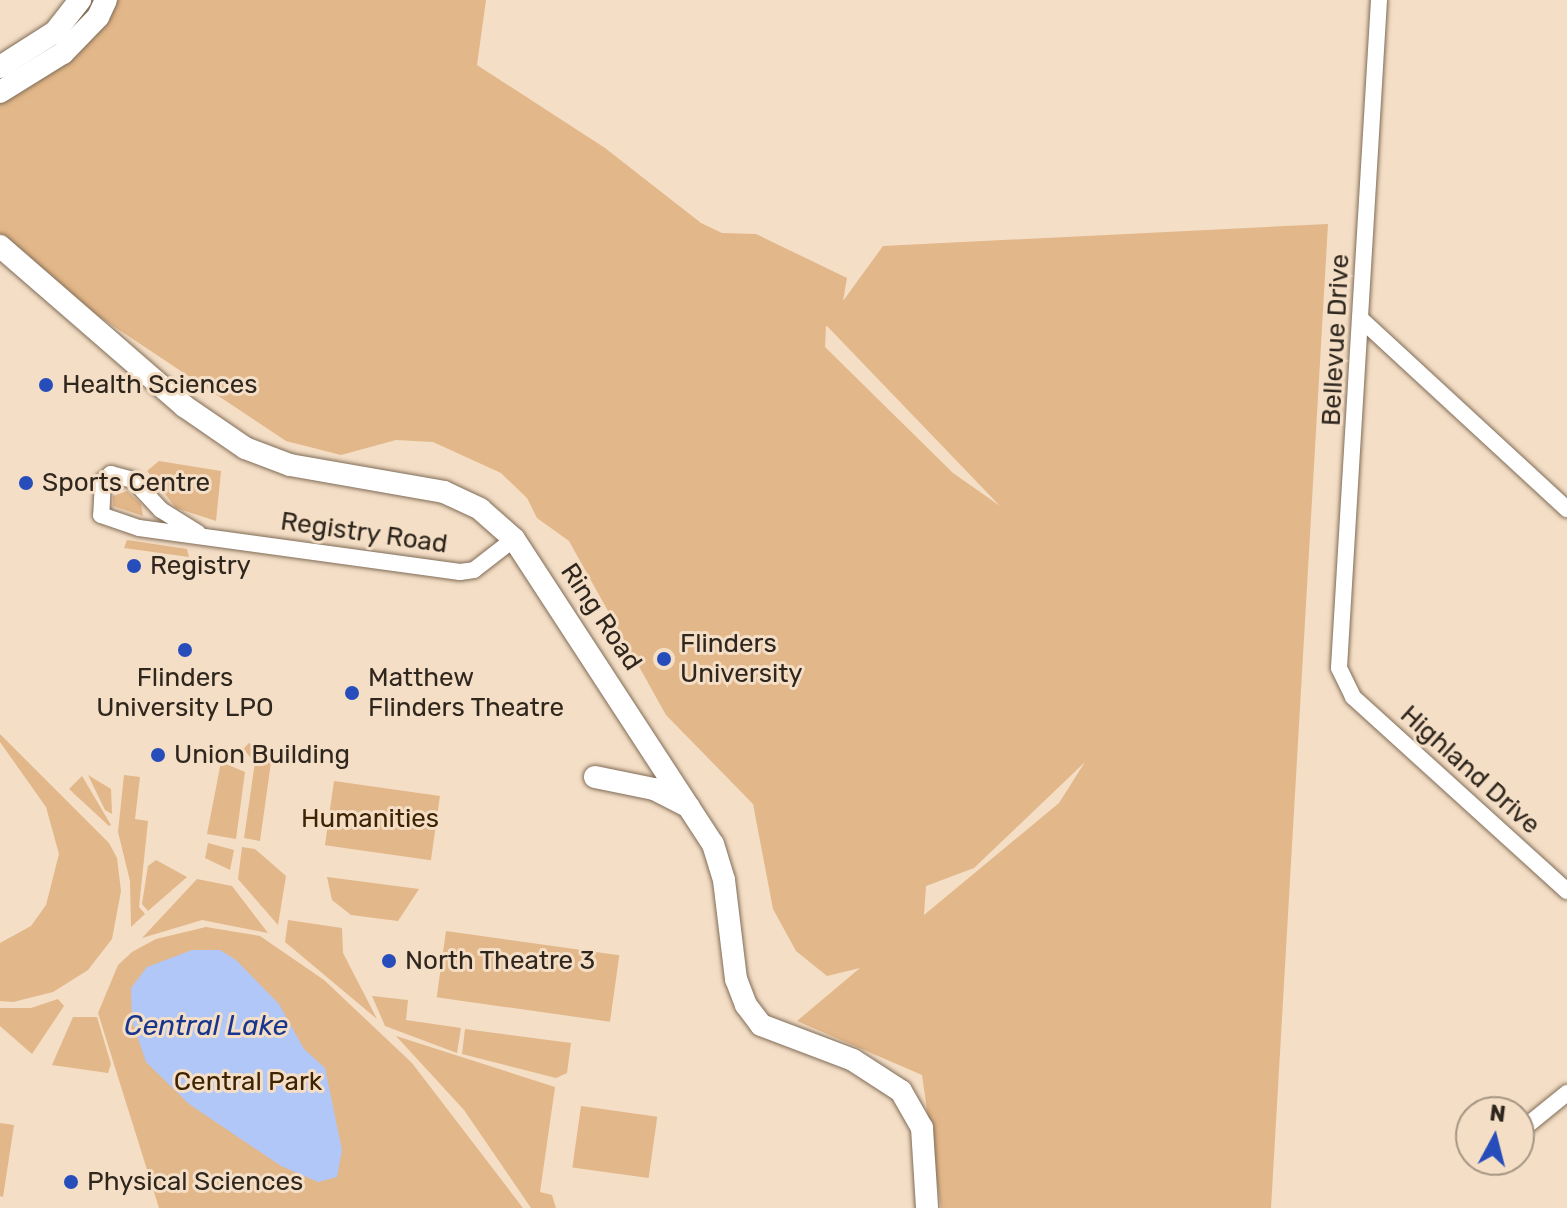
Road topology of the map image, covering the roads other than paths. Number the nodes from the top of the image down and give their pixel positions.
1 (80, 0) edge
2 (106, 0) edge
3 (1379, 0) edge
4 (0, 67) edge
5 (0, 92) edge
6 (0, 246) edge
7 (1362, 320) junction
8 (1567, 509) edge
9 (198, 533) junction
10 (514, 539) junction
11 (1345, 682) joint
12 (595, 777) dead end
13 (696, 812) junction
14 (1567, 891) edge
15 (1567, 1093) edge
16 (1535, 1117) edge
17 (927, 1208) edge

1 - 4 street
2 - 5 street
3 - 7 street, Bellevue Drive
6 - 10 street, Ring Road
7 - 8 street
7 - 11 street, Bellevue Drive
9 - 9 street, Registry Road
9 - 10 street, Registry Road
10 - 13 street, Ring Road
11 - 14 street, Highland Drive
12 - 13 street
13 - 17 street, Ring Road
15 - 16 street

